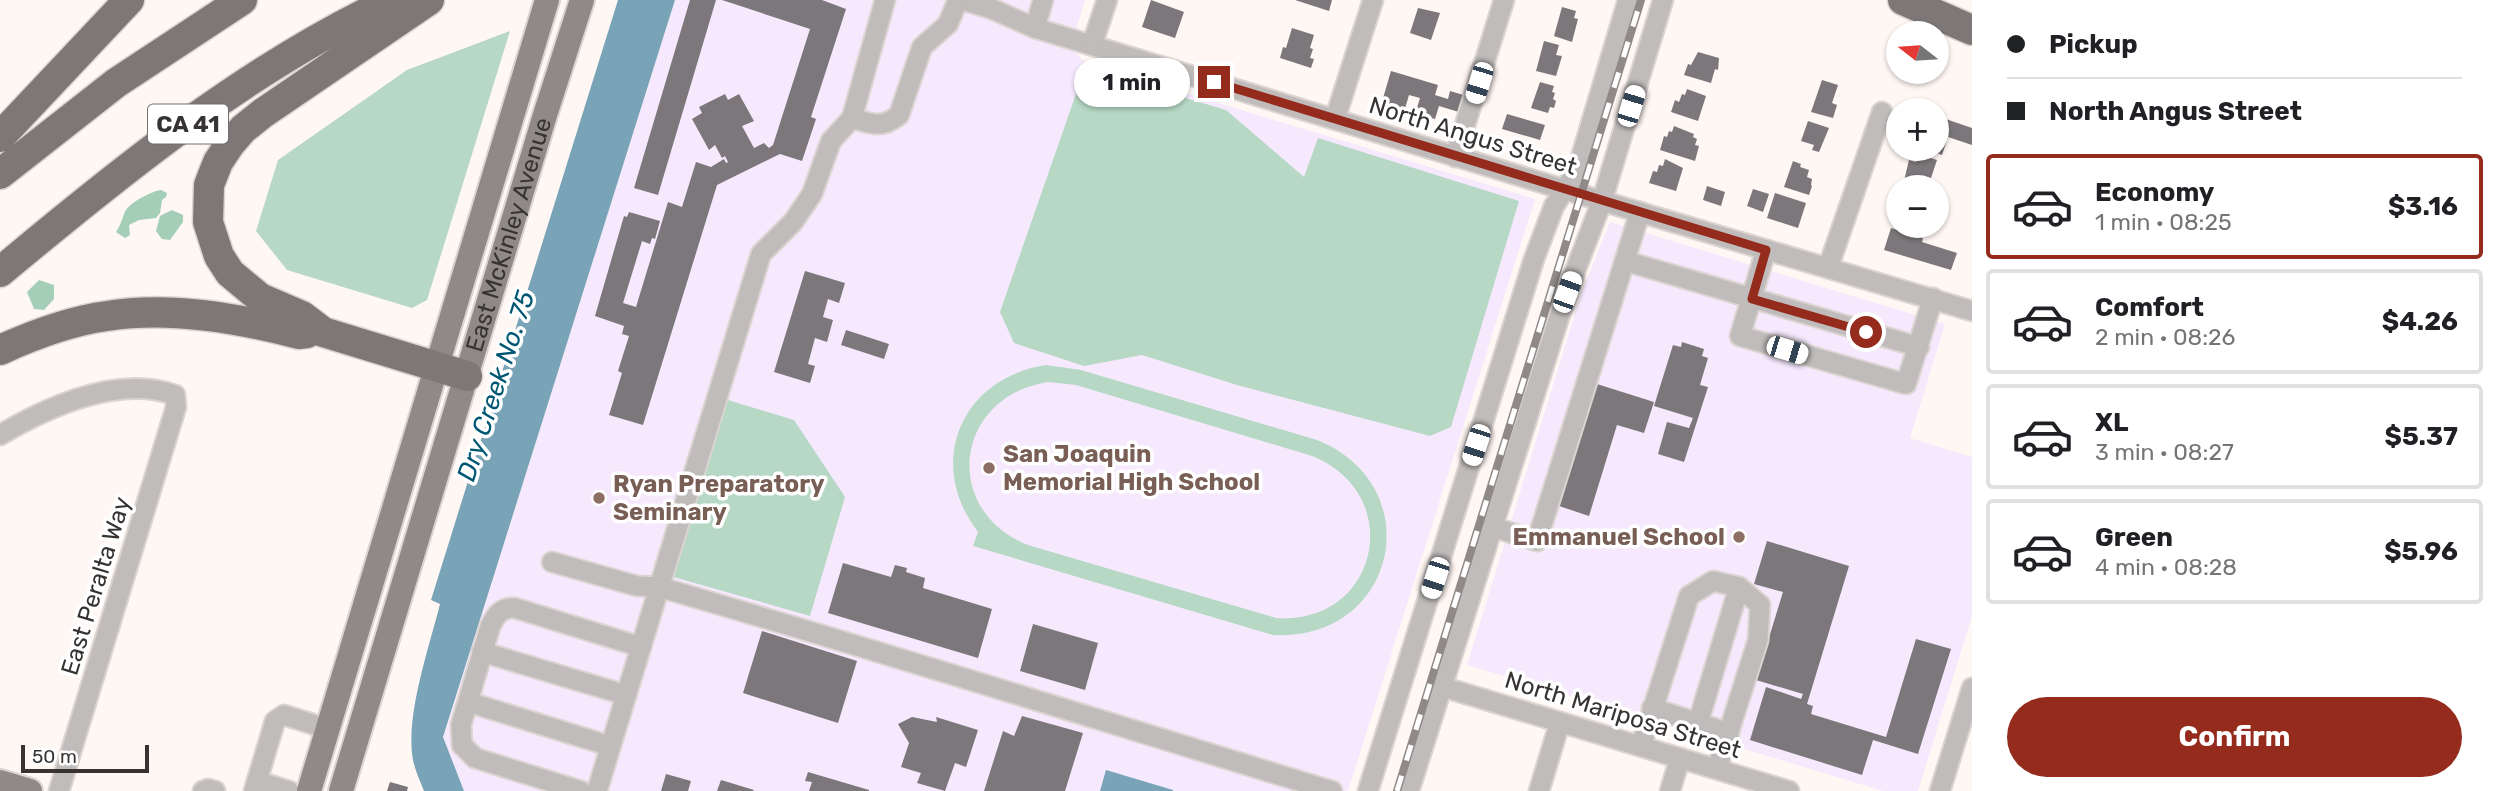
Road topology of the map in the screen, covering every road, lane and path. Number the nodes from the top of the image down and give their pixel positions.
1 (129, 0) edge
2 (242, 0) edge
3 (393, 0) edge
4 (429, 0) edge
5 (547, 0) edge
6 (582, 0) edge
7 (885, 0) edge
8 (960, 0) edge
9 (1043, 0) edge
10 (1107, 0) edge
11 (1373, 0) edge
12 (1504, 0) edge
13 (1628, 0) edge
14 (1663, 0) edge
15 (1903, 0) edge
16 (993, 4) edge
17 (1035, 28) junction
18 (1972, 30) edge
19 (1092, 44) junction
20 (1882, 112) dead end
21 (852, 117) junction
22 (1335, 119) junction
23 (0, 136) edge
24 (1455, 156) junction
25 (0, 174) edge
26 (1564, 189) junction
27 (1602, 201) junction
28 (1640, 212) junction
29 (1766, 250) junction
30 (1625, 261) junction
31 (1828, 268) junction
32 (0, 272) edge
33 (1933, 298) junction
34 (1752, 299) junction
35 (1972, 311) edge
36 (323, 332) junction
37 (1919, 347) junction
38 (0, 350) edge
39 (436, 366) junction
40 (467, 376) junction
41 (0, 435) edge
42 (1493, 527) junction
43 (552, 562) dead end
44 (659, 587) junction
45 (1739, 587) junction
46 (641, 647) junction
47 (482, 652) junction
48 (1443, 687) junction
49 (1972, 688) edge
50 (626, 695) junction
51 (468, 702) junction
52 (1653, 708) junction
53 (1560, 722) junction
54 (1698, 723) junction
55 (328, 729) junction
56 (1729, 733) junction
57 (610, 746) junction
58 (1641, 746) junction
59 (1680, 758) junction
60 (1717, 769) junction
61 (0, 782) edge
62 (256, 786) edge
63 (30, 791) edge
64 (59, 791) edge
65 (204, 791) edge
66 (215, 791) edge
67 (289, 791) edge
68 (309, 791) edge
69 (341, 791) edge
70 (581, 791) edge
71 (597, 791) edge
72 (1332, 791) edge
73 (1368, 791) edge
74 (1409, 791) edge
75 (1539, 791) edge
76 (1670, 791) edge
77 (1788, 791) edge
78 (1940, 791) edge

1 - 23 highway
2 - 25 highway, CA 41
3 - 32 highway, CA 41
4 - 36 highway
5 - 39 main road, East McKinley Avenue
6 - 40 main road, East McKinley Avenue
7 - 21 street
8 - 16 street, North Angus Street
8 - 21 street
9 - 17 street
10 - 19 street
11 - 22 street
12 - 24 street
13 - 26 street
14 - 27 street
15 - 18 highway
16 - 17 street, North Angus Street
17 - 19 street, North Angus Street
19 - 22 street, North Angus Street
20 - 31 street
21 - 44 street
22 - 24 street, North Angus Street
24 - 26 street, North Angus Street
26 - 27 street, North Angus Street
26 - 73 street
27 - 28 street, North Angus Street
27 - 42 street
28 - 29 street, North Angus Street
28 - 30 street
29 - 31 street, North Angus Street
29 - 34 street
30 - 34 street
30 - 42 street
31 - 33 street, North Angus Street
33 - 35 street, North Angus Street
33 - 37 street
34 - 37 street
34 - 37 street
36 - 38 highway
36 - 39 highway
39 - 40 highway
39 - 55 main road, East McKinley Avenue
40 - 69 main road, East McKinley Avenue
41 - 64 street, East Peralta Way
42 - 48 street
43 - 44 street
44 - 46 street
44 - 72 street
45 - 52 street
45 - 54 street
45 - 56 street
46 - 47 street
46 - 50 street
47 - 50 street
47 - 51 street
48 - 53 street, North Mariposa Street
48 - 74 street
49 - 78 street
50 - 57 street
51 - 57 street
51 - 70 street
52 - 54 street
52 - 58 street
53 - 58 street, North Mariposa Street
53 - 75 street
54 - 56 street
55 - 62 street
55 - 68 main road, East McKinley Avenue
56 - 60 street
57 - 71 street
58 - 59 street, North Mariposa Street
59 - 60 street, North Mariposa Street
59 - 76 street
60 - 77 street, North Mariposa Street
61 - 63 main road
62 - 67 street
65 - 66 street

